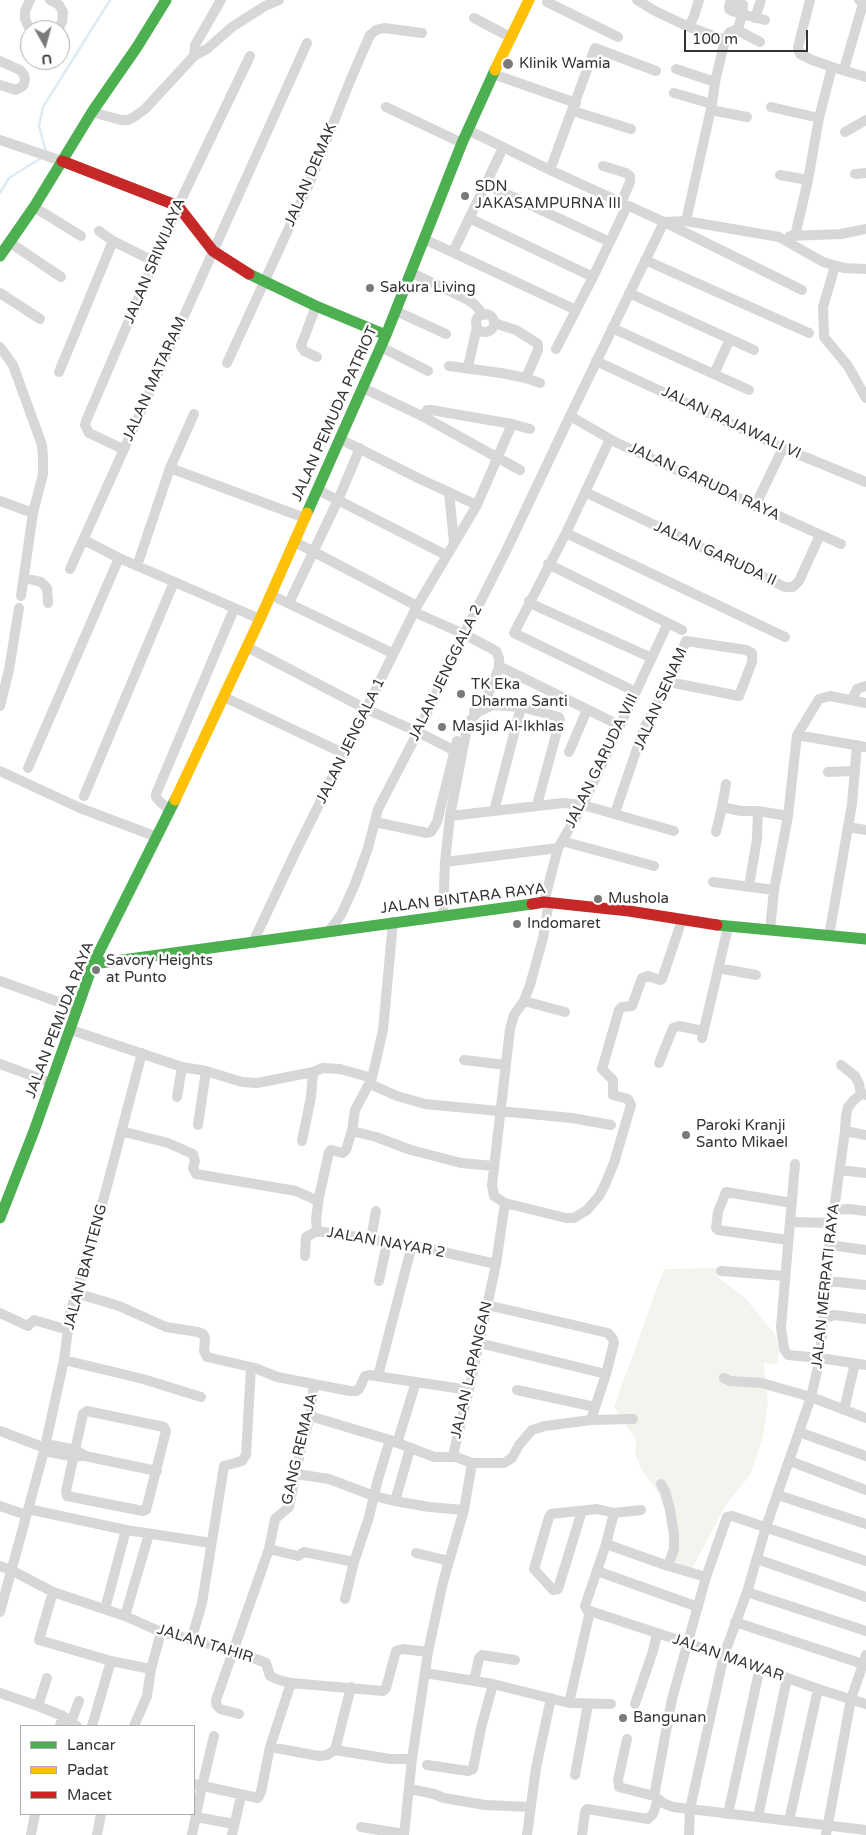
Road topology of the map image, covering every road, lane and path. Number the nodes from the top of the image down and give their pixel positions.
1 (30, 0) edge
2 (50, 0) edge
3 (166, 0) edge
4 (221, 0) edge
5 (279, 0) edge
6 (529, 0) edge
7 (637, 0) edge
8 (699, 0) edge
9 (761, 0) edge
10 (810, 0) edge
11 (858, 0) edge
12 (260, 3) edge
13 (554, 3) edge
14 (474, 18) dead end
15 (25, 20) edge
16 (62, 20) edge
17 (689, 27) junction
18 (736, 30) junction
19 (422, 33) dead end
20 (510, 37) junction
21 (618, 37) dead end
22 (725, 40) junction
23 (760, 42) dead end
24 (307, 43) dead end
25 (194, 56) junction
26 (250, 56) dead end
27 (0, 61) edge
28 (832, 67) junction
29 (676, 69) dead end
30 (844, 69) junction
31 (656, 71) dead end
32 (493, 74) junction
33 (866, 77) edge
34 (714, 82) junction
35 (0, 85) edge
36 (674, 93) dead end
37 (386, 107) dead end
38 (574, 107) junction
39 (712, 107) junction
40 (771, 107) dead end
41 (92, 112) junction
42 (747, 118) dead end
43 (819, 118) junction
44 (866, 120) edge
45 (631, 129) dead end
46 (468, 130) junction
47 (845, 132) dead end
48 (0, 140) edge
49 (462, 143) junction
50 (503, 148) junction
51 (62, 161) junction
52 (603, 166) dead end
53 (550, 170) junction
54 (866, 173) edge
55 (855, 174) dead end
56 (780, 175) dead end
57 (808, 180) junction
58 (485, 184) junction
59 (624, 204) junction
60 (178, 206) junction
61 (34, 207) junction
62 (469, 218) junction
63 (686, 221) junction
64 (664, 222) junction
65 (866, 228) edge
66 (98, 231) dead end
67 (81, 236) dead end
68 (779, 236) junction
69 (795, 236) junction
70 (424, 239) junction
71 (113, 241) junction
72 (9, 242) junction
73 (610, 242) junction
74 (213, 251) junction
75 (453, 252) junction
76 (0, 256) edge
77 (645, 260) junction
78 (155, 262) junction
79 (835, 266) junction
80 (866, 269) edge
81 (412, 273) junction
82 (61, 277) dead end
83 (593, 277) junction
84 (265, 281) junction
85 (802, 290) dead end
86 (0, 293) edge
87 (629, 293) junction
88 (316, 306) junction
89 (576, 310) junction
90 (396, 311) junction
91 (484, 315) junction
92 (40, 319) dead end
93 (494, 323) junction
94 (477, 327) junction
95 (612, 328) junction
96 (809, 333) dead end
97 (446, 334) dead end
98 (386, 335) junction
99 (730, 339) junction
100 (0, 347) edge
101 (380, 347) junction
102 (556, 349) dead end
103 (754, 350) dead end
104 (317, 357) dead end
105 (596, 361) junction
106 (228, 363) dead end
107 (449, 366) dead end
108 (468, 368) junction
109 (428, 371) dead end
110 (59, 372) dead end
111 (714, 374) junction
112 (526, 378) junction
113 (540, 383) dead end
114 (363, 388) junction
115 (748, 390) dead end
116 (866, 398) edge
117 (194, 414) dead end
118 (570, 416) junction
119 (424, 417) junction
120 (512, 424) junction
121 (530, 429) dead end
122 (610, 439) junction
123 (340, 440) junction
124 (360, 448) junction
125 (783, 448) junction
126 (123, 449) junction
127 (496, 458) junction
128 (170, 468) junction
129 (520, 470) dead end
130 (866, 482) edge
131 (318, 490) junction
132 (449, 492) junction
133 (585, 492) junction
134 (338, 500) junction
135 (0, 501) edge
136 (477, 505) junction
137 (755, 506) junction
138 (33, 513) junction
139 (305, 518) junction
140 (566, 533) junction
141 (820, 535) junction
142 (84, 540) junction
143 (294, 542) junction
144 (454, 542) junction
145 (841, 544) dead end
146 (314, 551) junction
147 (446, 554) junction
148 (119, 558) junction
149 (548, 564) junction
150 (137, 566) junction
151 (70, 569) dead end
152 (25, 578) junction
153 (174, 582) junction
154 (271, 595) junction
155 (21, 596) dead end
156 (529, 601) junction
157 (48, 603) dead end
158 (290, 603) junction
159 (19, 608) dead end
160 (234, 609) junction
161 (415, 609) junction
162 (260, 619) junction
163 (668, 623) junction
164 (682, 630) dead end
165 (464, 634) junction
166 (784, 637) dead end
167 (247, 647) junction
168 (388, 651) dead end
169 (652, 658) junction
170 (504, 668) dead end
171 (669, 682) junction
172 (866, 686) edge
173 (636, 692) junction
174 (224, 697) junction
175 (852, 700) junction
176 (866, 702) edge
177 (0, 706) edge
178 (521, 707) junction
179 (366, 709) junction
180 (587, 710) junction
181 (619, 726) junction
182 (418, 732) junction
183 (796, 735) junction
184 (861, 746) edge
185 (455, 751) junction
186 (569, 752) dead end
187 (345, 754) junction
188 (28, 768) dead end
189 (0, 771) edge
190 (854, 771) junction
191 (828, 772) dead end
192 (726, 784) dead end
193 (84, 796) dead end
194 (537, 805) junction
195 (582, 805) junction
196 (722, 806) junction
197 (170, 810) junction
198 (494, 811) junction
199 (758, 811) junction
200 (615, 813) junction
201 (450, 816) junction
202 (788, 816) junction
203 (376, 822) junction
204 (848, 827) junction
205 (866, 830) edge
206 (674, 831) dead end
207 (716, 832) dead end
208 (158, 837) junction
209 (560, 845) junction
210 (445, 862) junction
211 (654, 866) dead end
212 (713, 882) dead end
213 (749, 886) junction
214 (774, 890) junction
215 (546, 902) junction
216 (443, 916) junction
217 (682, 920) junction
218 (393, 922) junction
219 (728, 927) junction
220 (770, 930) junction
221 (329, 931) junction
222 (829, 936) junction
223 (866, 939) edge
224 (254, 943) junction
225 (93, 964) junction
226 (718, 968) junction
227 (756, 975) dead end
228 (0, 981) edge
229 (524, 1001) junction
230 (78, 1010) junction
231 (566, 1012) dead end
232 (71, 1030) junction
233 (142, 1053) junction
234 (464, 1060) dead end
235 (659, 1063) dead end
236 (0, 1064) edge
237 (506, 1065) junction
238 (842, 1065) dead end
239 (182, 1067) junction
240 (206, 1071) junction
241 (312, 1072) junction
242 (371, 1081) junction
243 (52, 1083) junction
244 (863, 1094) edge
245 (177, 1097) dead end
246 (500, 1112) junction
247 (198, 1125) dead end
248 (611, 1125) dead end
249 (121, 1131) junction
250 (352, 1131) junction
251 (845, 1132) junction
252 (866, 1135) edge
253 (302, 1141) dead end
254 (795, 1164) dead end
255 (494, 1166) junction
256 (840, 1170) junction
257 (866, 1173) edge
258 (318, 1201) junction
259 (505, 1203) junction
260 (792, 1203) junction
261 (834, 1210) junction
262 (376, 1211) dead end
263 (866, 1211) edge
264 (0, 1218) edge
265 (790, 1222) junction
266 (832, 1224) junction
267 (317, 1231) junction
268 (371, 1239) junction
269 (788, 1240) junction
270 (387, 1243) junction
271 (412, 1245) junction
272 (829, 1245) junction
273 (866, 1250) edge
274 (305, 1256) dead end
275 (496, 1264) junction
276 (721, 1271) dead end
277 (785, 1276) junction
278 (379, 1281) dead end
279 (826, 1282) junction
280 (866, 1285) edge
281 (76, 1293) junction
282 (487, 1305) junction
283 (0, 1313) edge
284 (823, 1319) junction
285 (866, 1319) edge
286 (68, 1330) junction
287 (479, 1342) junction
288 (820, 1358) junction
289 (64, 1360) junction
290 (855, 1364) junction
291 (866, 1365) edge
292 (251, 1367) junction
293 (606, 1374) junction
294 (378, 1376) junction
295 (724, 1378) dead end
296 (416, 1382) junction
297 (314, 1385) junction
298 (469, 1390) junction
299 (517, 1390) dead end
300 (201, 1397) dead end
301 (811, 1397) junction
302 (596, 1407) junction
303 (844, 1410) junction
304 (310, 1416) junction
305 (866, 1418) edge
306 (633, 1419) dead end
307 (591, 1420) junction
308 (0, 1431) edge
309 (800, 1432) junction
310 (393, 1442) junction
311 (45, 1448) junction
312 (410, 1449) junction
313 (78, 1454) junction
314 (866, 1456) edge
315 (456, 1457) junction
316 (790, 1461) junction
317 (472, 1463) junction
318 (157, 1471) junction
319 (296, 1474) junction
320 (661, 1484) dead end
321 (866, 1490) edge
322 (778, 1495) junction
323 (374, 1496) junction
324 (395, 1501) junction
325 (0, 1506) edge
326 (464, 1510) junction
327 (641, 1510) dead end
328 (582, 1511) junction
329 (27, 1512) junction
330 (614, 1513) junction
331 (866, 1524) edge
332 (766, 1527) junction
333 (126, 1530) junction
334 (149, 1534) junction
335 (211, 1543) junction
336 (606, 1544) junction
337 (269, 1549) junction
338 (416, 1553) dead end
339 (757, 1559) junction
340 (450, 1561) junction
341 (866, 1561) edge
342 (354, 1562) junction
343 (0, 1566) edge
344 (668, 1566) junction
345 (11, 1570) junction
346 (597, 1571) junction
347 (706, 1577) junction
348 (53, 1592) junction
349 (747, 1592) junction
350 (866, 1597) edge
351 (345, 1598) dead end
352 (698, 1607) junction
353 (105, 1609) junction
354 (590, 1611) junction
355 (0, 1612) edge
356 (125, 1616) junction
357 (735, 1622) junction
358 (866, 1631) edge
359 (162, 1632) junction
360 (657, 1634) junction
361 (191, 1641) junction
362 (688, 1643) junction
363 (233, 1650) junction
364 (428, 1652) junction
365 (724, 1655) junction
366 (514, 1660) dead end
367 (864, 1660) edge
368 (112, 1661) junction
369 (760, 1667) junction
370 (151, 1669) junction
371 (425, 1673) junction
372 (47, 1678) dead end
373 (787, 1678) junction
374 (474, 1681) junction
375 (292, 1683) junction
376 (493, 1684) junction
377 (351, 1687) junction
378 (818, 1689) junction
379 (0, 1693) edge
380 (551, 1698) junction
381 (851, 1699) junction
382 (79, 1701) dead end
383 (569, 1703) junction
384 (588, 1704) junction
385 (611, 1704) dead end
386 (635, 1704) dead end
387 (866, 1704) edge
388 (38, 1706) junction
389 (239, 1714) dead end
390 (67, 1723) edge
391 (92, 1725) edge
392 (134, 1725) edge
393 (214, 1736) dead end
394 (627, 1740) dead end
395 (270, 1747) junction
396 (335, 1750) junction
397 (412, 1759) junction
398 (427, 1765) dead end
399 (575, 1775) dead end
400 (198, 1785) edge
401 (410, 1789) junction
402 (241, 1796) junction
403 (656, 1798) junction
404 (530, 1807) junction
405 (690, 1809) junction
406 (728, 1814) junction
407 (35, 1815) edge
408 (101, 1815) edge
409 (196, 1817) junction
410 (758, 1817) junction
411 (789, 1820) junction
412 (234, 1824) junction
413 (361, 1827) dead end
414 (826, 1830) edge
415 (866, 1830) edge
416 (31, 1835) edge
417 (98, 1835) edge
418 (192, 1835) edge
419 (232, 1835) edge
420 (404, 1835) edge
421 (527, 1835) edge
422 (582, 1835) edge
423 (689, 1835) edge

1 - 15 street
2 - 16 street
3 - 41 main road
4 - 25 street
5 - 12 street
6 - 20 main road, JALAN PEMUDA PATRIOT
7 - 17 street
8 - 17 street
9 - 18 street
10 - 28 street
11 - 30 street
12 - 25 street
13 - 21 street
14 - 20 street
17 - 22 street
18 - 22 street
18 - 23 street
19 - 84 street, JALAN DEMAK
20 - 32 main road, JALAN PEMUDA PATRIOT
22 - 34 street
24 - 74 street, JALAN MATARAM
25 - 41 street
26 - 60 street, JALAN SRIWIJAYA
27 - 35 street
28 - 30 street
28 - 43 street
29 - 34 street
30 - 33 street
31 - 38 street
32 - 38 street
32 - 46 main road, JALAN PEMUDA PATRIOT
34 - 39 street
36 - 39 street
37 - 49 street
38 - 45 street
38 - 53 street
39 - 42 street
39 - 63 street
40 - 43 street
41 - 51 main road
43 - 57 street
44 - 47 street
46 - 49 main road, JALAN PEMUDA PATRIOT
46 - 50 street
48 - 51 street
49 - 70 main road, JALAN PEMUDA PATRIOT
50 - 53 street
50 - 58 street
51 - 60 main road
51 - 61 main road
52 - 59 street
53 - 59 street
54 - 55 street
56 - 57 street
57 - 69 street
58 - 62 street
58 - 73 street
59 - 64 street
59 - 73 street
60 - 74 main road
60 - 78 street, JALAN SRIWIJAYA
61 - 67 street
61 - 72 main road
62 - 75 street
62 - 83 street
63 - 64 street
63 - 68 street
64 - 77 street, JALAN JENGGALA 2
64 - 85 street
65 - 69 street
66 - 71 street
68 - 69 street
68 - 79 street
70 - 75 street
70 - 81 main road, JALAN PEMUDA PATRIOT
71 - 78 street
71 - 110 street
72 - 76 main road
72 - 82 street
73 - 83 street
74 - 84 main road
74 - 126 street, JALAN MATARAM
75 - 89 street
77 - 87 street, JALAN JENGGALA 2
77 - 96 street
78 - 126 street, JALAN SRIWIJAYA
79 - 80 street
79 - 116 street
81 - 90 main road, JALAN PEMUDA PATRIOT
81 - 91 street
83 - 89 street
84 - 88 main road
84 - 106 street, JALAN DEMAK
86 - 92 street
87 - 95 street, JALAN JENGGALA 2
87 - 99 street
88 - 98 main road
88 - 104 street
89 - 102 street
90 - 97 street
90 - 98 main road, JALAN PEMUDA PATRIOT
91 - 93 street
91 - 94 street
93 - 94 street
93 - 112 street
94 - 108 street
95 - 105 street, JALAN JENGGALA 2
95 - 111 street
98 - 101 main road, JALAN PEMUDA PATRIOT
99 - 103 street
99 - 111 street
100 - 138 street
101 - 109 street
101 - 114 main road, JALAN PEMUDA PATRIOT
105 - 118 street, JALAN JENGGALA 2
105 - 125 street, JALAN RAJAWALI VI
107 - 108 street
108 - 112 street
111 - 115 street
112 - 113 street
114 - 119 street
114 - 123 main road, JALAN PEMUDA PATRIOT
117 - 128 street
118 - 122 street, JALAN GARUDA RAYA
118 - 165 street, JALAN JENGGALA 2
119 - 120 street
119 - 127 street
120 - 121 street
120 - 127 street, JALAN JENGALA 1
122 - 133 street
122 - 137 street, JALAN GARUDA RAYA
123 - 124 street
123 - 131 main road, JALAN PEMUDA PATRIOT
124 - 132 street
124 - 134 street
125 - 130 street, JALAN RAJAWALI VI
125 - 137 street
126 - 142 street, JALAN MATARAM
127 - 129 street
127 - 136 street, JALAN JENGALA 1
128 - 139 street
128 - 150 street
131 - 134 street
131 - 139 main road, JALAN PEMUDA PATRIOT
132 - 136 street
132 - 144 street
133 - 140 street
133 - 141 street, JALAN GARUDA II
134 - 146 street
134 - 147 street
135 - 138 street
136 - 144 street, JALAN JENGALA 1
137 - 141 street, JALAN GARUDA RAYA
138 - 152 street
139 - 143 main road, JALAN PEMUDA PATRIOT
140 - 149 street
140 - 166 street
141 - 145 street, JALAN GARUDA RAYA
142 - 148 street
142 - 151 street, JALAN MATARAM
143 - 146 street
143 - 154 main road, JALAN PEMUDA PATRIOT
144 - 147 street, JALAN JENGALA 1
146 - 158 street
146 - 161 street
147 - 161 street, JALAN JENGALA 1
148 - 150 street
148 - 188 street
149 - 156 street
149 - 163 street
150 - 153 street
152 - 155 street
152 - 157 street
153 - 160 street
153 - 193 street
154 - 158 street
154 - 162 main road, JALAN PEMUDA PATRIOT
156 - 169 street
156 - 173 street
158 - 168 street
159 - 177 street
160 - 162 street
160 - 197 street
161 - 165 street
161 - 179 street, JALAN JENGALA 1
162 - 167 main road, JALAN PEMUDA PATRIOT
163 - 164 street
163 - 169 street, JALAN GARUDA VIII
165 - 182 street, JALAN JENGGALA 2
165 - 185 street
167 - 174 main road, JALAN PEMUDA PATRIOT
167 - 179 street
169 - 173 street, JALAN GARUDA VIII
170 - 180 street
171 - 171 street, JALAN SENAM
171 - 200 street, JALAN SENAM
172 - 175 street
173 - 181 street, JALAN GARUDA VIII
174 - 187 street
174 - 197 main road, JALAN PEMUDA PATRIOT
175 - 176 street
175 - 183 street
178 - 194 street
178 - 198 street
178 - 201 street
179 - 182 street
179 - 187 street, JALAN JENGALA 1
180 - 181 street
180 - 186 street
181 - 195 street, JALAN GARUDA VIII
182 - 185 street
182 - 203 street, JALAN JENGGALA 2
183 - 184 street
183 - 202 street
184 - 190 street
185 - 203 street
187 - 224 street, JALAN JENGALA 1
189 - 208 street
190 - 191 street
190 - 204 street
192 - 196 street
194 - 195 street
194 - 198 street
195 - 200 street
195 - 209 street, JALAN GARUDA VIII
196 - 199 street
196 - 207 street
197 - 208 main road, JALAN PEMUDA PATRIOT
198 - 201 street
199 - 202 street
199 - 213 street
200 - 206 street
201 - 210 street
202 - 214 street
203 - 221 street, JALAN JENGGALA 2
204 - 205 street
204 - 222 street
208 - 225 main road, JALAN PEMUDA RAYA
209 - 210 street
209 - 211 street
209 - 215 street, JALAN GARUDA VIII
210 - 216 street
212 - 213 street
213 - 214 street
214 - 220 street
215 - 216 main road, JALAN BINTARA RAYA
215 - 217 main road, JALAN BINTARA RAYA
215 - 229 street
216 - 218 main road, JALAN BINTARA RAYA
217 - 219 main road, JALAN BINTARA RAYA
217 - 259 street
218 - 221 main road, JALAN BINTARA RAYA
218 - 242 street
219 - 220 main road, JALAN BINTARA RAYA
219 - 226 street
220 - 222 main road, JALAN BINTARA RAYA
221 - 224 main road, JALAN BINTARA RAYA
222 - 223 main road, JALAN BINTARA RAYA
224 - 225 main road, JALAN BINTARA RAYA
225 - 230 main road, JALAN PEMUDA RAYA
226 - 227 street
226 - 235 street
228 - 230 street
229 - 231 street
229 - 237 street
230 - 232 main road, JALAN PEMUDA RAYA
232 - 233 street
232 - 243 main road, JALAN PEMUDA RAYA
233 - 239 street
233 - 249 street, JALAN BANTENG
234 - 237 street
236 - 243 street
237 - 246 street
238 - 244 street
239 - 240 street
239 - 245 street
240 - 241 street
240 - 247 street
241 - 242 street
241 - 253 street
242 - 246 street
242 - 250 street
243 - 264 main road, JALAN PEMUDA RAYA
244 - 251 street, JALAN MERPATI RAYA
246 - 248 street
246 - 255 street
249 - 258 street
249 - 281 street, JALAN BANTENG
250 - 255 street
250 - 258 street, JALAN NAYAR 2
251 - 252 street
251 - 256 street, JALAN MERPATI RAYA
254 - 260 street
255 - 259 street
256 - 257 street
256 - 261 street, JALAN MERPATI RAYA
258 - 267 street, JALAN NAYAR 2
259 - 275 street, JALAN LAPANGAN
260 - 265 street
260 - 269 street
261 - 263 street
261 - 266 street, JALAN MERPATI RAYA
262 - 268 street
265 - 266 street
265 - 269 street
266 - 272 street, JALAN MERPATI RAYA
267 - 268 street, JALAN NAYAR 2
267 - 274 street
268 - 270 street, JALAN NAYAR 2
269 - 277 street
270 - 271 street, JALAN NAYAR 2
270 - 278 street
271 - 275 street, JALAN NAYAR 2
271 - 294 street
272 - 273 street
272 - 279 street, JALAN MERPATI RAYA
275 - 282 street, JALAN LAPANGAN
276 - 277 street
277 - 288 street
279 - 280 street
279 - 284 street, JALAN MERPATI RAYA
281 - 286 street, JALAN BANTENG
281 - 292 street
282 - 287 street, JALAN LAPANGAN
282 - 293 street
283 - 286 street
284 - 285 street
284 - 288 street, JALAN MERPATI RAYA
286 - 289 street, JALAN BANTENG
287 - 293 street
287 - 298 street, JALAN LAPANGAN
288 - 290 street
288 - 301 street, JALAN MERPATI RAYA
289 - 300 street
289 - 311 street, JALAN BANTENG
290 - 291 street
290 - 303 street
292 - 297 street
292 - 335 street
293 - 302 street
294 - 296 street
294 - 297 street
295 - 301 street
296 - 298 street
296 - 310 street
297 - 304 street, GANG REMAJA
298 - 315 street, JALAN LAPANGAN
299 - 302 street
301 - 303 street
301 - 309 street, JALAN MERPATI RAYA
302 - 307 street
303 - 305 street
304 - 310 street
304 - 319 street, GANG REMAJA
306 - 307 street
307 - 317 street
308 - 311 street
309 - 314 street
309 - 316 street, JALAN MERPATI RAYA
310 - 312 street
310 - 323 street
311 - 313 street
311 - 329 street, JALAN BANTENG
312 - 315 street
312 - 324 street
313 - 318 street
313 - 318 street
313 - 318 street
315 - 317 street, JALAN LAPANGAN
316 - 321 street
316 - 322 street, JALAN MERPATI RAYA
317 - 326 street
319 - 323 street
319 - 337 street, GANG REMAJA
320 - 344 street
322 - 331 street
322 - 332 street, JALAN MERPATI RAYA
323 - 324 street
323 - 342 street
324 - 326 street
325 - 329 street
326 - 340 street
327 - 330 street
328 - 328 street
328 - 330 street
329 - 333 street
329 - 345 street, JALAN BANTENG
330 - 336 street
332 - 339 street, JALAN MERPATI RAYA
332 - 341 street
332 - 347 street
333 - 334 street
333 - 353 street
334 - 335 street
334 - 356 street
335 - 361 street
336 - 344 street
336 - 346 street
337 - 342 street
337 - 363 street, GANG REMAJA
338 - 340 street
339 - 349 street, JALAN MERPATI RAYA
339 - 350 street
340 - 364 street
342 - 351 street
343 - 345 street, JALAN TAHIR
344 - 347 street
345 - 348 street, JALAN TAHIR
345 - 355 street, JALAN BANTENG
346 - 352 street
346 - 354 street
347 - 352 street
348 - 353 street, JALAN TAHIR
348 - 368 street
349 - 357 street, JALAN MERPATI RAYA
349 - 358 street
352 - 362 street
353 - 356 street, JALAN TAHIR
354 - 360 street, JALAN MAWAR
354 - 383 street
356 - 359 street, JALAN TAHIR
357 - 365 street, JALAN MERPATI RAYA
357 - 367 street
359 - 361 street, JALAN TAHIR
359 - 370 street
360 - 362 street, JALAN MAWAR
360 - 386 street
361 - 363 street, JALAN TAHIR
362 - 365 street, JALAN MAWAR
362 - 403 street
363 - 375 street, JALAN TAHIR
363 - 389 street, GANG REMAJA
364 - 371 street
364 - 377 street, JALAN TAHIR
365 - 369 street, JALAN MAWAR
365 - 405 street, JALAN MERPATI RAYA
366 - 374 street
367 - 381 street
368 - 370 street
368 - 391 street
369 - 373 street, JALAN MAWAR
369 - 406 street
370 - 392 street
371 - 374 street
371 - 397 street
372 - 388 street
373 - 378 street, JALAN MAWAR
373 - 410 street
374 - 376 street
375 - 377 street, JALAN TAHIR
375 - 395 street
376 - 380 street
376 - 398 street
377 - 396 street
378 - 381 street, JALAN MAWAR
378 - 411 street
379 - 388 street
380 - 383 street
380 - 404 street
381 - 387 street, JALAN MAWAR
381 - 414 street
382 - 390 street
383 - 384 street
384 - 385 street
384 - 399 street
388 - 390 street
393 - 400 street
394 - 403 street
395 - 396 street
395 - 402 street
396 - 397 street
397 - 401 street
400 - 402 street
400 - 409 street
401 - 404 street
401 - 420 street
402 - 412 street
403 - 405 street
403 - 422 street
404 - 421 street
405 - 406 street
405 - 423 street, JALAN MERPATI RAYA
406 - 410 street
407 - 416 street
408 - 417 street
409 - 412 street
409 - 418 street
410 - 411 street
411 - 414 street
412 - 419 street
413 - 420 street
414 - 415 street

